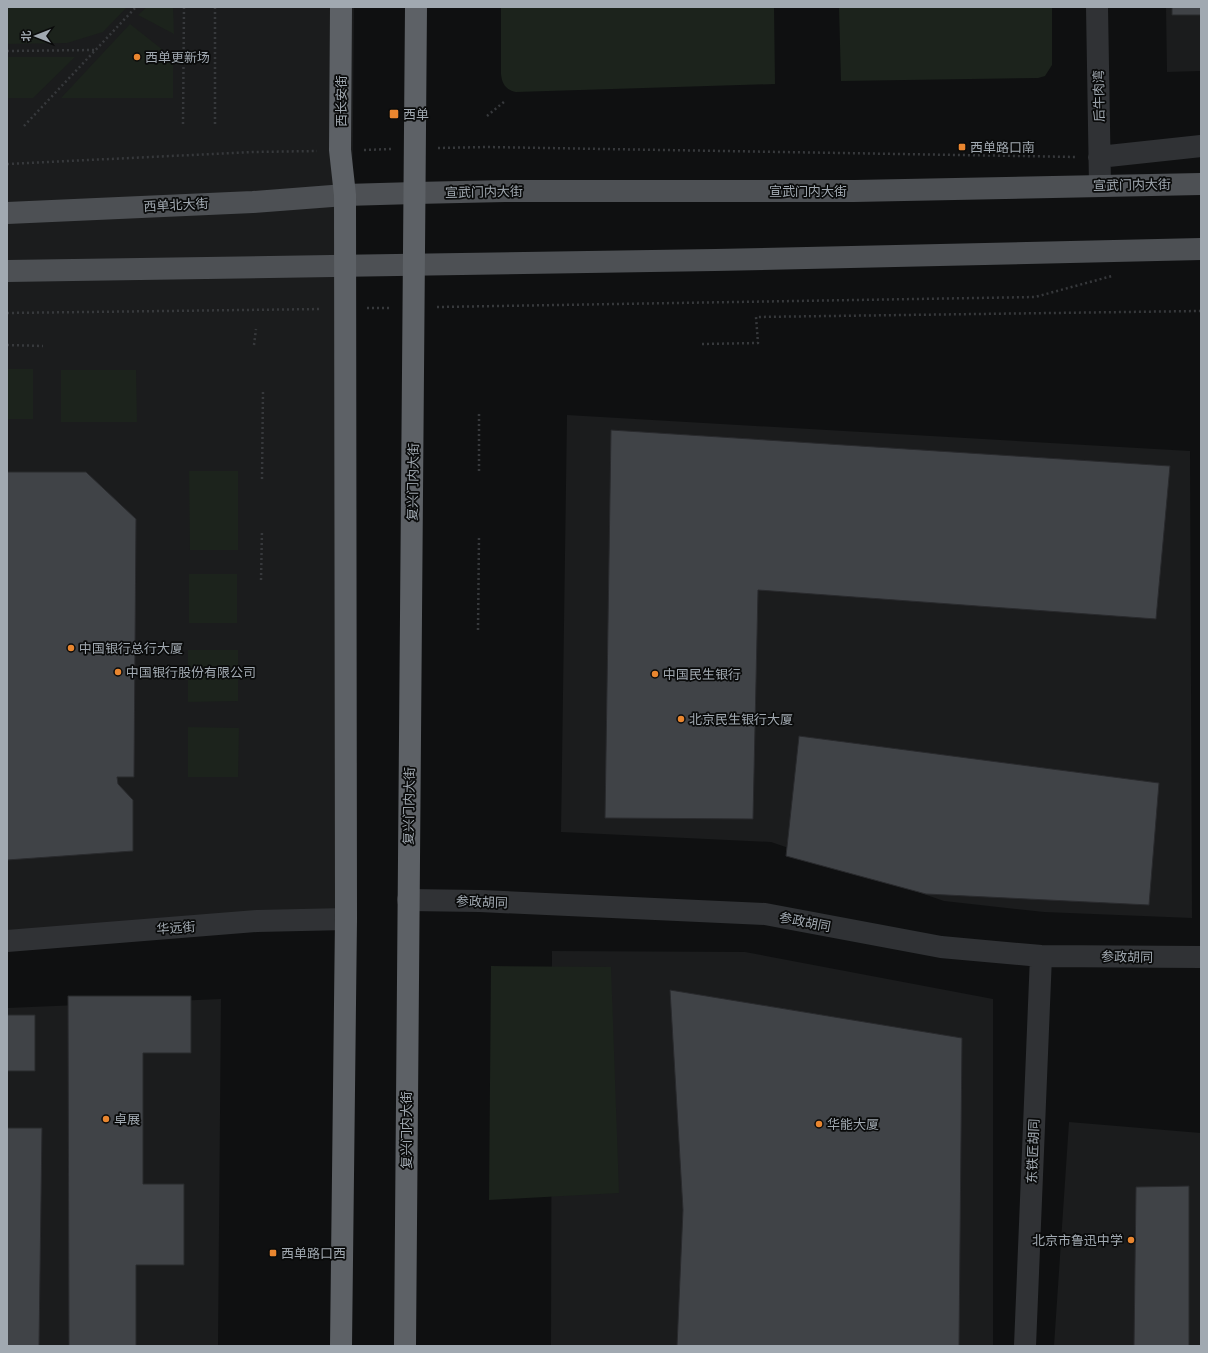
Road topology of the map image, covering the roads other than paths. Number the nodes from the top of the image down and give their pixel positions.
1 (341, 7) edge
2 (416, 7) edge
3 (1097, 7) edge
4 (1201, 146) edge
5 (1099, 157) junction
6 (1201, 184) edge
7 (1100, 186) junction
8 (415, 193) junction
9 (345, 195) junction
10 (7, 213) edge
11 (1201, 249) edge
12 (345, 266) junction
13 (415, 266) junction
14 (7, 271) edge
15 (408, 900) junction
16 (346, 919) junction
17 (7, 941) edge
18 (1041, 956) junction
19 (1201, 957) edge
20 (341, 1346) edge
21 (405, 1346) edge
22 (1025, 1346) edge

1 - 9 highway, 西长安街
2 - 8 highway
3 - 5 street, 后牛肉湾
4 - 5 street
5 - 7 street, 后牛肉湾
6 - 7 main road, 宣武门内大街
7 - 8 main road, 宣武门内大街
8 - 9 main road, 宣武门内大街
8 - 13 highway, 复兴门内大街
9 - 10 main road, 西单北大街
9 - 12 highway, 西长安街
11 - 13 main road
12 - 13 main road
12 - 14 main road
12 - 16 highway
13 - 15 highway, 复兴门内大街
15 - 18 street, 参政胡同
15 - 21 highway, 复兴门内大街
16 - 17 street, 华远街
16 - 20 highway
18 - 19 street, 参政胡同
18 - 22 street, 东铁匠胡同

